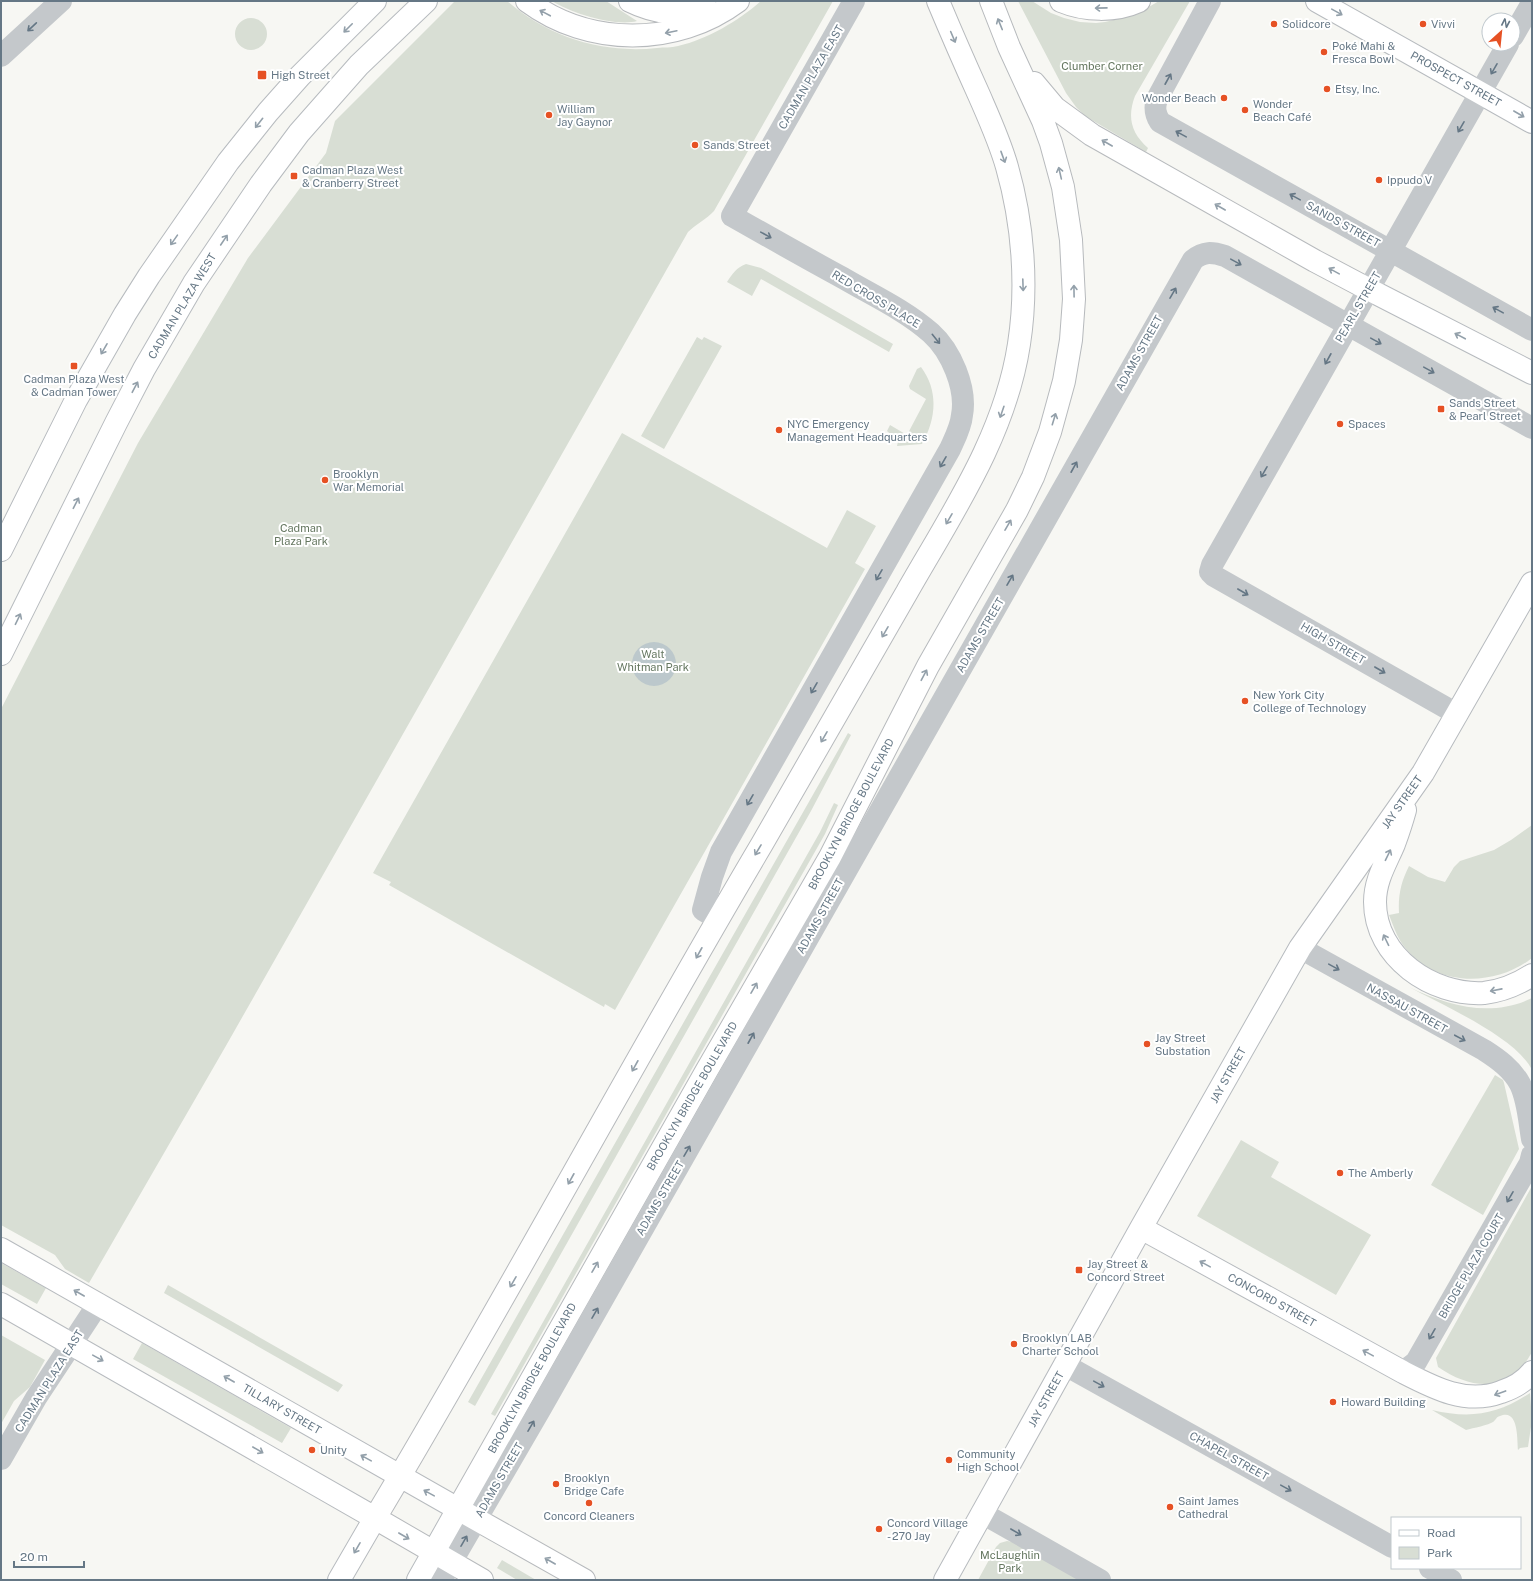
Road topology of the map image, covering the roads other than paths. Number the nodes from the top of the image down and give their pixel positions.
1 (61, 1) edge
2 (375, 1) edge
3 (426, 1) edge
4 (526, 1) edge
5 (630, 1) edge
6 (854, 1) edge
7 (938, 1) edge
8 (991, 1) edge
9 (1061, 1) edge
10 (1139, 1) edge
11 (1210, 1) edge
12 (1318, 1) edge
13 (735, 3) edge
14 (1532, 3) edge
15 (1521, 22) edge
16 (1009, 47) junction
17 (1504, 52) edge
18 (1, 56) edge
19 (1480, 94) junction
20 (1532, 122) edge
21 (732, 216) joint
22 (1390, 250) junction
23 (1368, 289) junction
24 (1347, 325) junction
25 (1532, 330) edge
26 (1532, 373) edge
27 (1532, 428) edge
28 (1, 550) edge
29 (1210, 572) joint
30 (1532, 582) edge
31 (1, 654) edge
32 (1457, 714) junction
33 (1410, 793) junction
34 (710, 915) junction
35 (1300, 948) junction
36 (1532, 975) edge
37 (1532, 1139) edge
38 (1532, 1155) edge
39 (1141, 1228) junction
40 (1, 1249) edge
41 (1, 1304) edge
42 (98, 1304) junction
43 (72, 1344) junction
44 (1065, 1365) junction
45 (1403, 1372) junction
46 (1532, 1372) edge
47 (1, 1459) edge
48 (400, 1477) junction
49 (982, 1513) junction
50 (467, 1514) junction
51 (375, 1518) junction
52 (1391, 1546) edge
53 (442, 1565) edge
54 (1432, 1569) edge
55 (339, 1580) edge
56 (418, 1580) edge
57 (482, 1580) edge
58 (584, 1580) edge
59 (945, 1580) edge
60 (1100, 1580) edge
61 (1451, 1580) edge

1 -> 18 street
2 -> 28 main road
31 -> 3 main road, CADMAN PLAZA WEST
13 -> 4 main road
5 - 13 main road
6 - 21 street, CADMAN PLAZA EAST
7 -> 34 main road
16 -> 8 main road, BROOKLYN BRIDGE BOULEVARD
10 -> 9 main road
22 -> 11 street, SANDS STREET
12 -> 19 main road, PROSPECT STREET
14 - 15 street
23 -> 16 main road
50 -> 16 main road, BROOKLYN BRIDGE BOULEVARD
17 -> 19 street, PEARL STREET
19 -> 20 main road, PROSPECT STREET
19 -> 22 street, PEARL STREET
21 -> 34 street, RED CROSS PLACE
22 - 23 street, PEARL STREET
25 -> 22 street, SANDS STREET
23 - 24 street, PEARL STREET
26 -> 23 main road
24 -> 27 street
24 -> 29 street, PEARL STREET
50 -> 24 street, ADAMS STREET
29 -> 32 street, HIGH STREET
30 - 32 main road, JAY STREET
32 - 33 main road, JAY STREET
33 - 35 main road, JAY STREET
36 -> 33 main road
34 -> 48 main road
35 -> 37 street, NASSAU STREET
35 - 39 main road, JAY STREET
38 -> 45 street, BRIDGE PLAZA COURT
39 - 44 main road, JAY STREET
45 -> 39 main road, CONCORD STREET
42 -> 40 main road, TILLARY STREET
41 - 43 main road
42 - 43 street, CADMAN PLAZA EAST
48 -> 42 main road, TILLARY STREET
43 - 47 street, CADMAN PLAZA EAST
43 -> 51 main road
44 - 49 main road, JAY STREET
44 -> 52 street, CHAPEL STREET
46 -> 45 main road, CONCORD STREET
50 -> 48 main road, TILLARY STREET
48 - 51 main road
49 - 59 main road, JAY STREET
49 -> 60 street
53 -> 50 street, ADAMS STREET
58 -> 50 main road, TILLARY STREET
51 -> 53 main road
51 -> 55 main road
53 - 56 main road
53 - 57 main road
54 - 61 street

